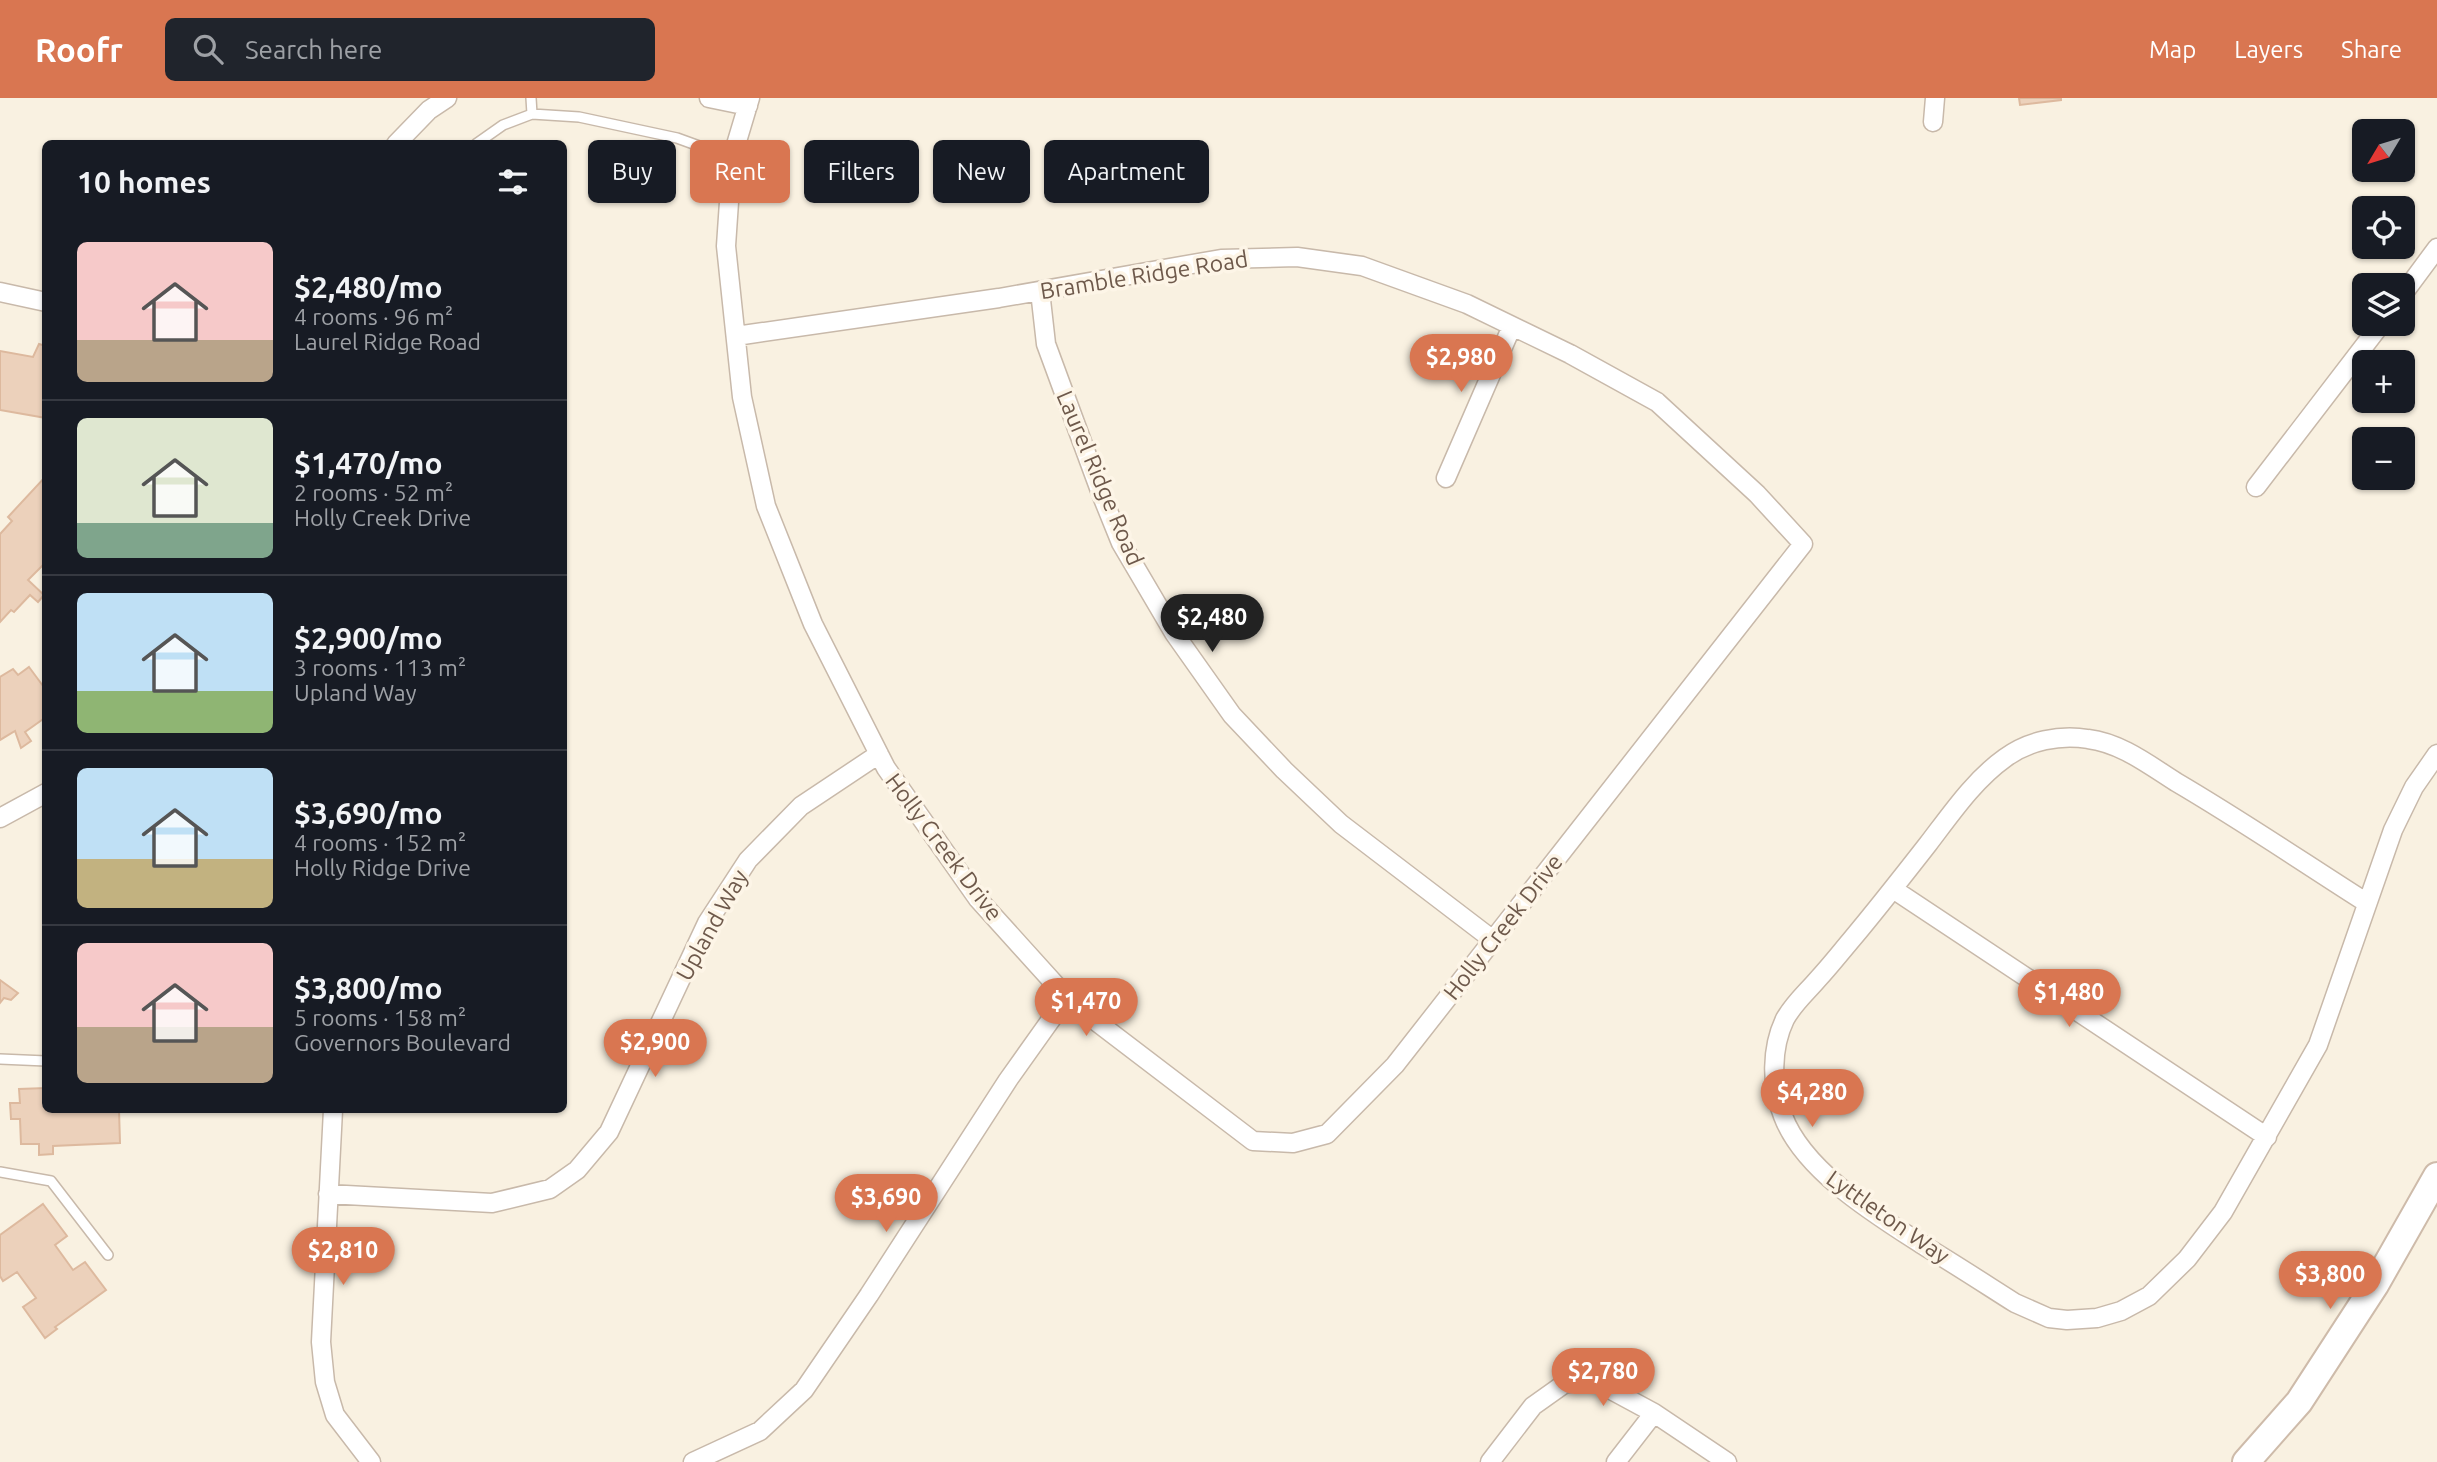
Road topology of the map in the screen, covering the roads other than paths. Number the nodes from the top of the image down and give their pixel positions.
1 (447, 98) edge
2 (531, 98) edge
3 (709, 98) edge
4 (1935, 98) edge
5 (749, 102) edge
6 (531, 114) junction
7 (1933, 122) dead end
8 (400, 140) edge
9 (482, 140) edge
10 (738, 140) edge
11 (690, 143) edge
12 (729, 203) edge
13 (2437, 248) edge
14 (2415, 278) edge
15 (1040, 290) junction
16 (0, 292) edge
17 (42, 301) edge
18 (1512, 326) junction
19 (736, 336) junction
20 (2372, 336) edge
21 (1446, 478) dead end
22 (2256, 487) dead end
23 (1803, 544) joint
24 (879, 754) junction
25 (2437, 754) edge
26 (42, 795) edge
27 (0, 818) edge
28 (1893, 889) junction
29 (2367, 904) junction
30 (1493, 940) junction
31 (1067, 997) junction
32 (0, 1059) edge
33 (42, 1061) edge
34 (333, 1113) edge
35 (2267, 1137) junction
36 (0, 1172) edge
37 (2437, 1176) edge
38 (328, 1194) junction
39 (108, 1255) dead end
40 (1654, 1413) junction
41 (371, 1462) edge
42 (693, 1462) edge
43 (1490, 1462) edge
44 (1616, 1462) edge
45 (1727, 1462) edge
46 (2246, 1462) edge

1 - 8 street
2 - 6 lane
3 - 5 street
4 - 7 street
5 - 10 street, Holly Creek Drive
6 - 9 lane
6 - 11 lane
12 - 19 street, Holly Creek Drive
13 - 14 street
15 - 18 street, Bramble Ridge Road
15 - 19 street, Bramble Ridge Road
15 - 30 street, Laurel Ridge Road
16 - 17 street
18 - 21 street
18 - 23 street, Bramble Ridge Road
19 - 24 street, Holly Creek Drive
20 - 22 street
23 - 30 street, Holly Creek Drive
24 - 31 street, Holly Creek Drive
24 - 38 street, Upland Way
25 - 29 street, Lyttleton Way
26 - 27 street
28 - 29 street, Lyttleton Way
28 - 35 street
28 - 35 street, Lyttleton Way
29 - 35 street, Lyttleton Way
30 - 31 street, Holly Creek Drive
31 - 42 street
32 - 33 lane
34 - 38 street
36 - 39 lane
37 - 46 street
38 - 41 street
40 - 43 street
40 - 44 street
40 - 45 street

